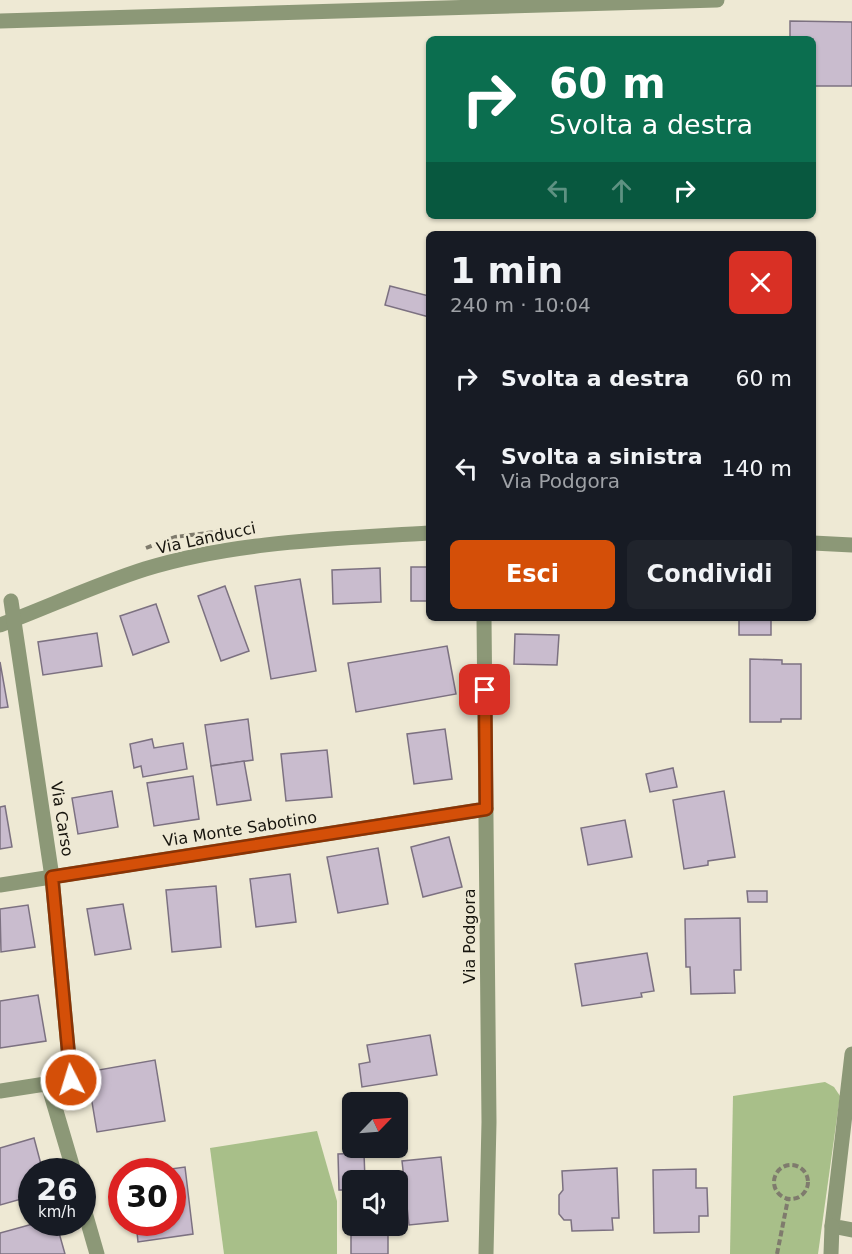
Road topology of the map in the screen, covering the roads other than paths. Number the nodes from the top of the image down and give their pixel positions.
1 (717, 0) edge
2 (0, 21) edge
3 (426, 533) edge
4 (816, 543) edge
5 (852, 545) edge
6 (11, 601) dead end
7 (484, 621) edge
8 (7, 623) edge
9 (486, 809) junction
10 (52, 877) junction
11 (0, 885) edge
12 (852, 1054) edge
13 (48, 1084) junction
14 (0, 1091) edge
15 (70, 1158) edge
16 (832, 1226) junction
17 (852, 1230) edge
18 (92, 1236) edge
19 (97, 1254) edge
20 (486, 1254) edge
21 (831, 1254) edge

1 - 2 street
3 - 8 street, Via Landucci
4 - 5 street
6 - 8 street, Via Carso
7 - 9 street, Via Podgora
8 - 10 street, Via Carso
9 - 10 street, Via Monte Sabotino
9 - 20 street, Via Podgora
10 - 11 street, Via Monte Sabotino
10 - 13 street, Via Carso
12 - 16 street
13 - 14 street
13 - 15 street
16 - 17 street
16 - 21 street
18 - 19 street

